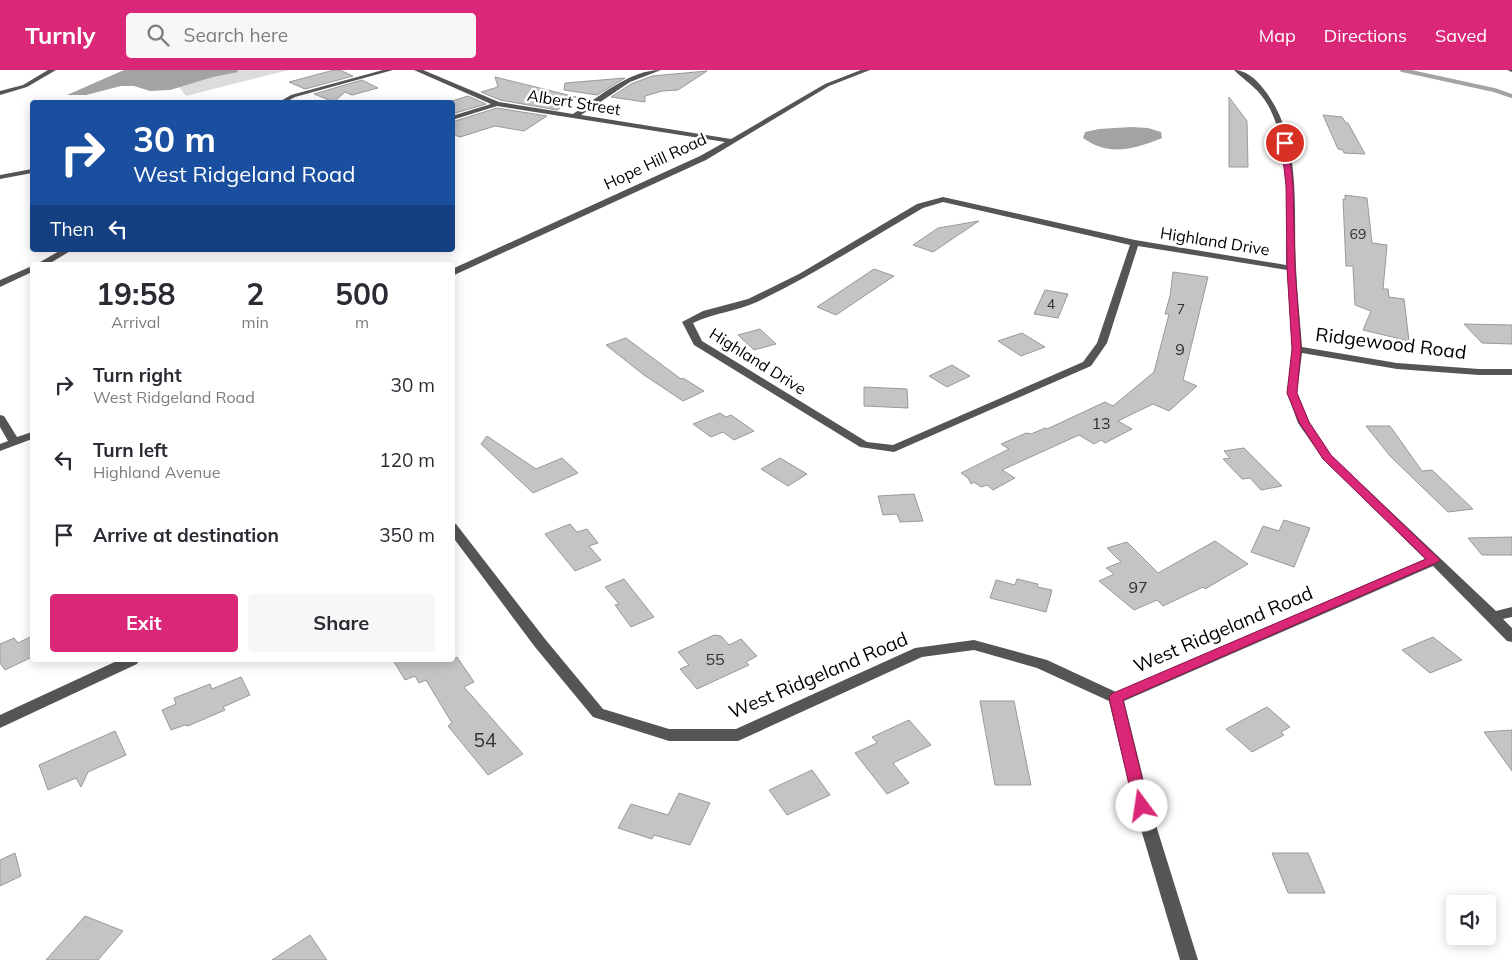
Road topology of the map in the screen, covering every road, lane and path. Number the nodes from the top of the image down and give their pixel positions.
1 (53, 70) edge
2 (390, 70) edge
3 (417, 70) edge
4 (658, 70) edge
5 (867, 70) edge
6 (1237, 70) edge
7 (0, 94) edge
8 (286, 100) edge
9 (497, 104) junction
10 (575, 116) junction
11 (455, 117) edge
12 (732, 141) junction
13 (30, 170) edge
14 (0, 177) edge
15 (1135, 243) junction
16 (64, 252) edge
17 (46, 262) edge
18 (1291, 268) junction
19 (30, 270) edge
20 (455, 272) edge
21 (0, 284) edge
22 (1297, 349) junction
23 (1512, 372) edge
24 (0, 418) edge
25 (30, 436) edge
26 (15, 442) junction
27 (0, 448) edge
28 (455, 531) edge
29 (1434, 560) junction
30 (1512, 612) edge
31 (1493, 616) junction
32 (1512, 637) edge
33 (128, 662) edge
34 (1116, 698) junction
35 (0, 722) edge
36 (1189, 960) edge

1 - 7 street
2 - 8 street
3 - 9 street, Albert Street
4 - 10 street
5 - 12 street, Hope Hill Road
6 - 18 street
9 - 10 street, Albert Street
9 - 11 street
10 - 12 street, Albert Street
12 - 20 street, Hope Hill Road
13 - 14 street
15 - 15 street, Highland Drive
15 - 18 street, Highland Drive
16 - 17 street
18 - 22 street
19 - 21 street
22 - 23 street, Ridgewood Road
22 - 29 street
24 - 26 street
25 - 26 street
26 - 27 street
28 - 34 street, West Ridgeland Road
29 - 31 street
29 - 34 street, West Ridgeland Road
30 - 31 street
31 - 32 street
33 - 35 street
34 - 36 street

